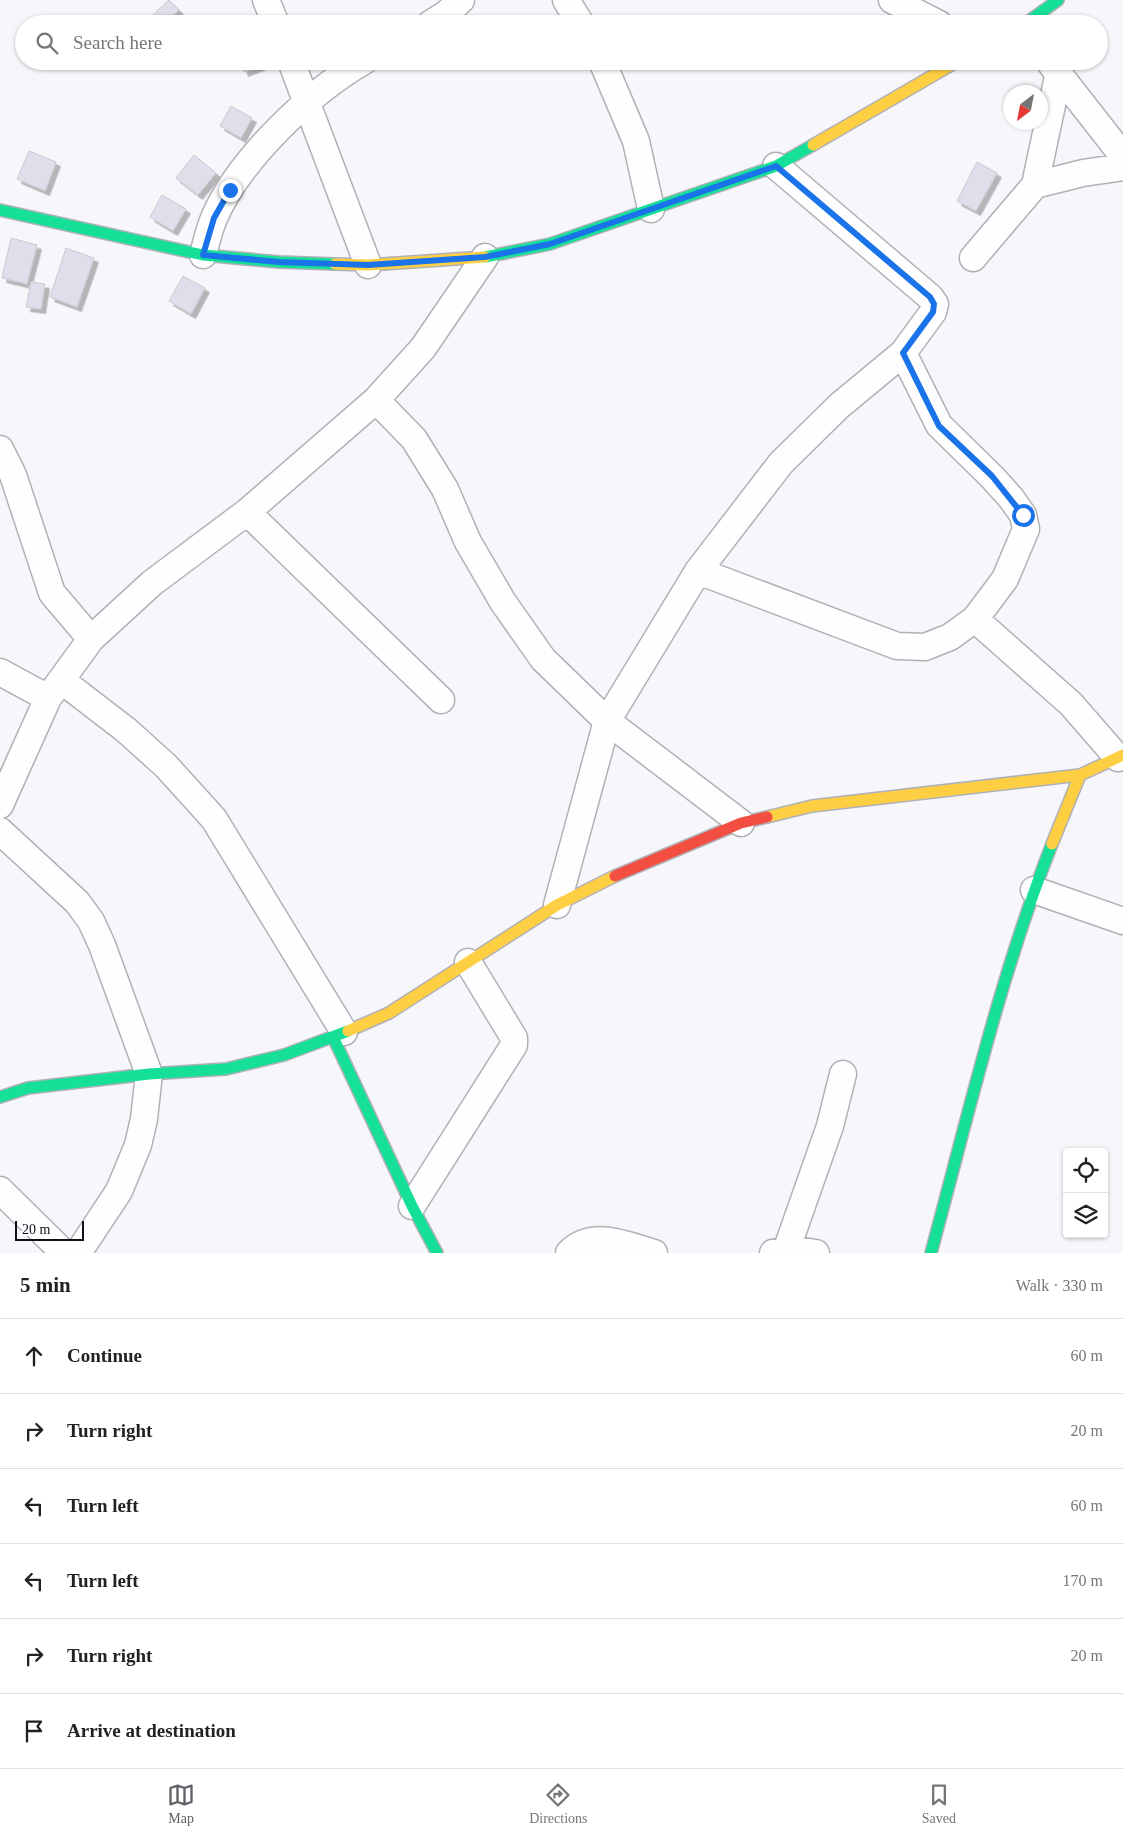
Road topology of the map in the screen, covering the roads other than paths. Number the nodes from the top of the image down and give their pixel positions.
1 (266, 0) edge
2 (461, 0) edge
3 (566, 0) edge
4 (892, 0) edge
5 (1058, 0) edge
6 (272, 15) edge
7 (444, 15) edge
8 (575, 15) edge
9 (921, 15) edge
10 (1037, 15) edge
11 (294, 70) edge
12 (348, 70) edge
13 (606, 70) edge
14 (942, 70) edge
15 (1054, 70) edge
16 (1056, 70) edge
17 (306, 104) junction
18 (1123, 156) edge
19 (776, 166) junction
20 (1123, 167) edge
21 (1035, 185) junction
22 (651, 209) junction
23 (0, 210) edge
24 (203, 255) junction
25 (485, 257) junction
26 (974, 258) dead end
27 (368, 265) junction
28 (903, 353) junction
29 (376, 400) junction
30 (0, 448) edge
31 (247, 512) junction
32 (698, 571) junction
33 (975, 619) junction
34 (91, 639) junction
35 (0, 672) edge
36 (54, 689) junction
37 (441, 700) dead end
38 (607, 721) junction
39 (1121, 756) edge
40 (1080, 775) junction
41 (0, 805) edge
42 (741, 823) junction
43 (0, 831) edge
44 (1034, 890) junction
45 (557, 905) junction
46 (1123, 921) edge
47 (468, 962) junction
48 (338, 1035) junction
49 (149, 1074) junction
50 (843, 1074) dead end
51 (0, 1097) edge
52 (0, 1190) edge
53 (412, 1206) junction
54 (779, 1252) edge
55 (64, 1253) edge
56 (78, 1253) edge
57 (437, 1253) edge
58 (569, 1253) edge
59 (654, 1253) edge
60 (816, 1253) edge
61 (931, 1253) edge

1 - 6 street
2 - 7 street
3 - 8 street
4 - 9 street
5 - 10 street
11 - 17 street
12 - 17 street
13 - 22 street
14 - 19 street
15 - 21 street
16 - 18 street
17 - 24 street
17 - 27 street
19 - 22 street
19 - 28 street
20 - 21 street
21 - 26 street
22 - 25 street
23 - 24 street
24 - 27 street
25 - 27 street
25 - 29 street
28 - 32 street
28 - 33 street
29 - 31 street
29 - 38 street
30 - 34 street
31 - 34 street
31 - 37 street
32 - 33 street
32 - 38 street
33 - 39 street
34 - 36 street
35 - 36 street
36 - 41 street
36 - 48 street
38 - 42 street
38 - 45 street
39 - 40 street
40 - 42 street
40 - 44 street
42 - 45 street
43 - 49 street
44 - 46 street
44 - 61 street
45 - 47 street
47 - 48 street
47 - 53 street
48 - 49 street
48 - 53 street
49 - 51 street
49 - 56 street
50 - 54 street
52 - 55 street
53 - 57 street
54 - 60 street
58 - 59 street

